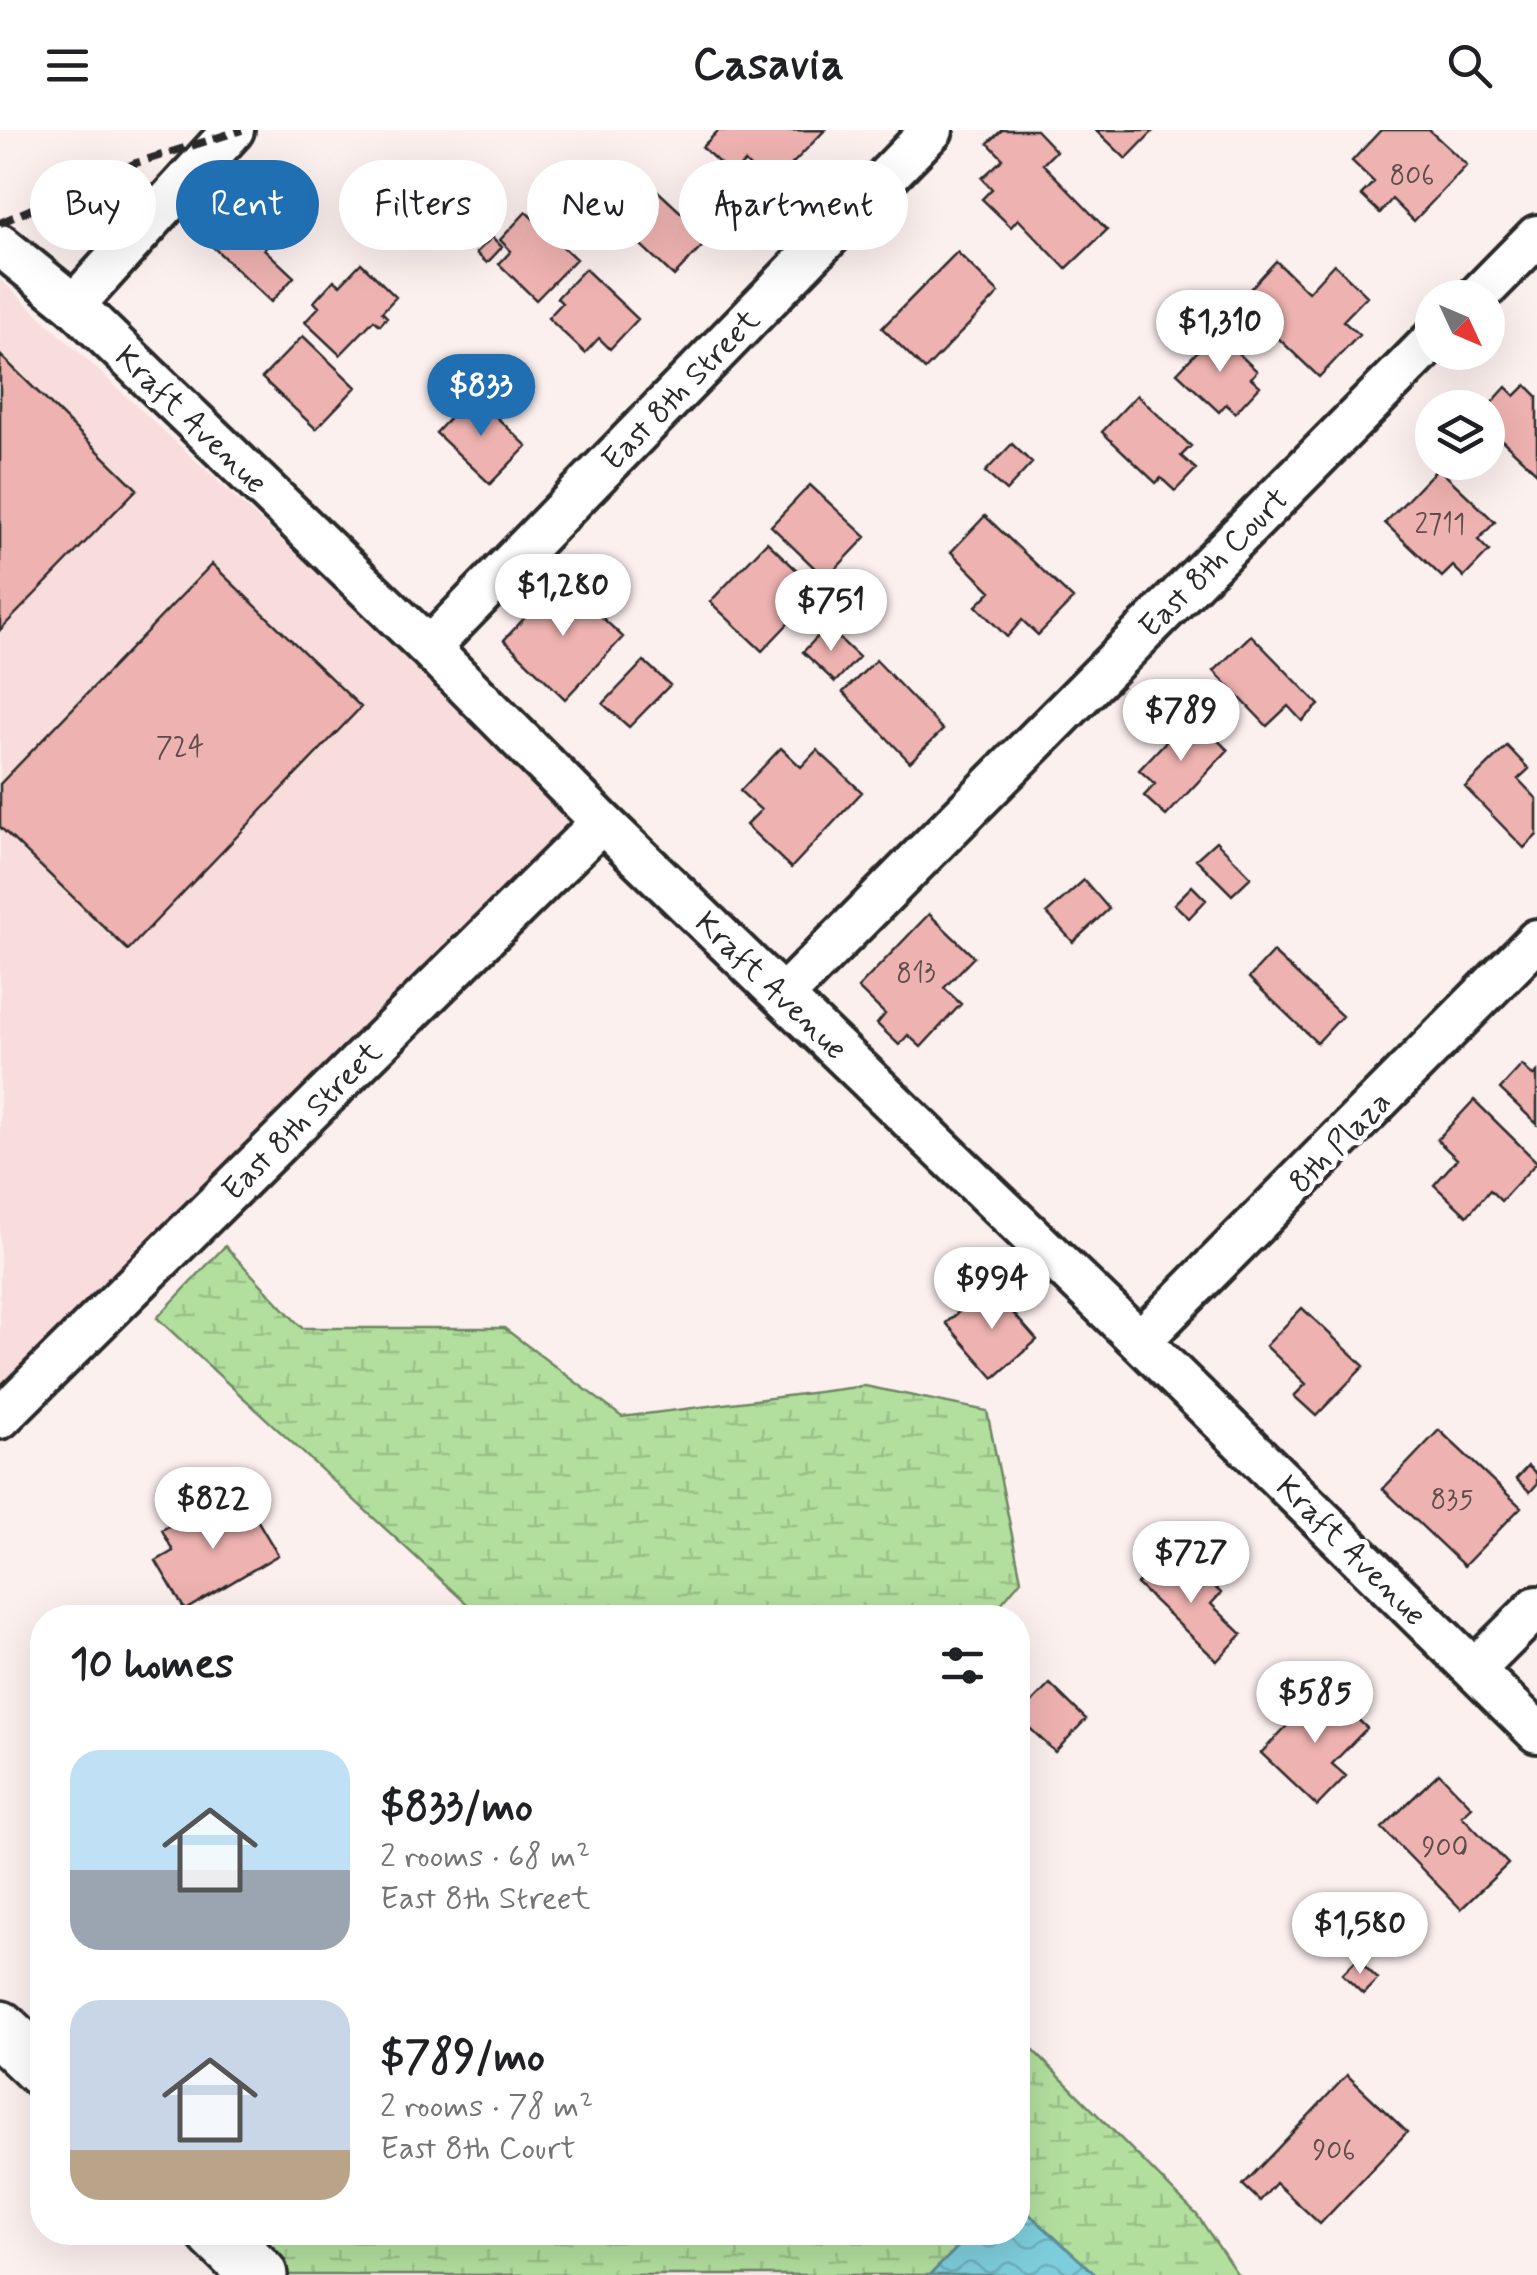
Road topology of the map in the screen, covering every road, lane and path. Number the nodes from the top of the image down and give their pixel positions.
1 (233, 130) edge
2 (932, 130) edge
3 (1537, 236) edge
4 (0, 245) edge
5 (1494, 280) edge
6 (74, 305) junction
7 (1415, 358) edge
8 (429, 648) junction
9 (602, 822) junction
10 (1537, 940) edge
11 (782, 996) junction
12 (1140, 1341) junction
13 (0, 1418) edge
14 (1537, 1607) edge
15 (1474, 1670) junction
16 (1537, 1732) edge
17 (0, 2029) edge
18 (30, 2058) edge
19 (228, 2245) edge
20 (259, 2275) edge

1 - 6 street
2 - 8 street, East 8th Street
3 - 5 street
4 - 6 street, Kraft Avenue
6 - 8 street, Kraft Avenue
7 - 11 street, East 8th Court
8 - 9 street, Kraft Avenue
9 - 11 street, Kraft Avenue
9 - 13 street, East 8th Street
10 - 12 street, 8th Plaza
11 - 12 street, Kraft Avenue
12 - 15 street, Kraft Avenue
14 - 15 street
15 - 16 street, Kraft Avenue
17 - 18 street
19 - 20 street

